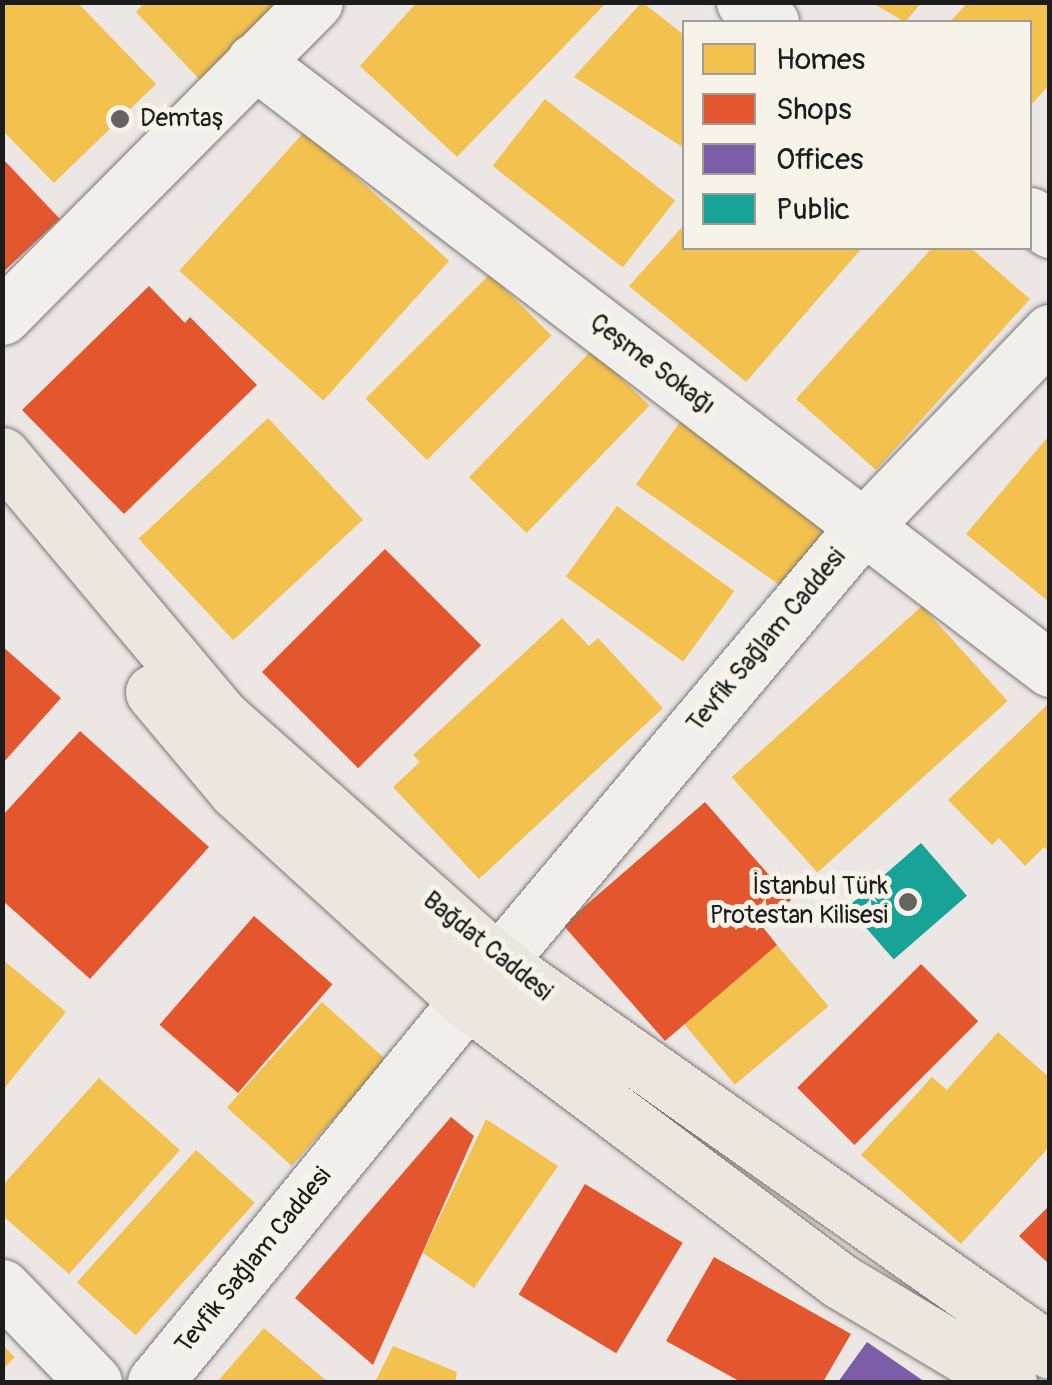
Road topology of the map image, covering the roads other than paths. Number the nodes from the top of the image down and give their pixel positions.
1 (315, 2) edge
2 (744, 2) edge
3 (768, 20) edge
4 (254, 61) junction
5 (2, 317) edge
6 (1050, 332) edge
7 (2, 455) edge
8 (2, 514) edge
9 (864, 526) junction
10 (1050, 669) edge
11 (482, 981) junction
12 (2, 1288) edge
13 (1050, 1351) edge
14 (94, 1382) edge
15 (155, 1382) edge
16 (1009, 1382) edge

1 - 4 street
2 - 3 street
4 - 5 street
4 - 9 street, Çeşme Sokağı
6 - 9 street, Tevfik Sağlam Caddesi
7 - 11 main road, Bağdat Caddesi
8 - 11 main road, Bağdat Caddesi
9 - 10 street, Çeşme Sokağı
9 - 11 street, Tevfik Sağlam Caddesi
11 - 13 main road, Bağdat Caddesi
11 - 15 street, Tevfik Sağlam Caddesi
11 - 16 main road, Bağdat Caddesi
12 - 14 street

